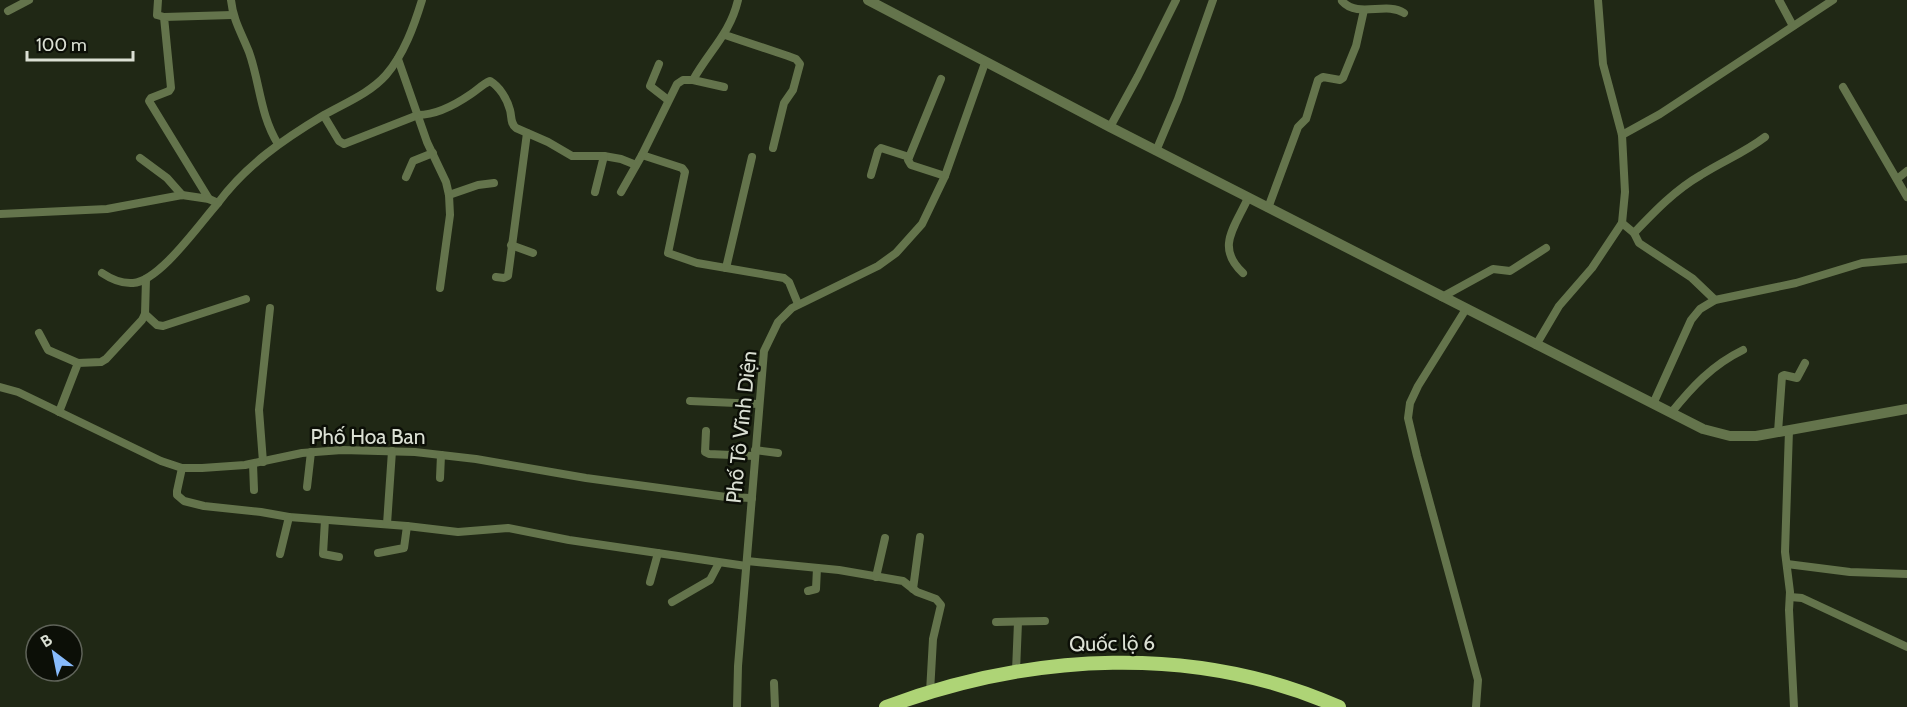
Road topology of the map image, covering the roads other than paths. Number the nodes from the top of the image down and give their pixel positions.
1 (29, 0) edge
2 (158, 0) edge
3 (231, 0) edge
4 (422, 0) edge
5 (738, 0) edge
6 (868, 0) edge
7 (1176, 0) edge
8 (1213, 0) edge
9 (1598, 0) edge
10 (1779, 0) edge
11 (1833, 0) edge
12 (1342, 1) edge
13 (1365, 10) junction
14 (8, 11) dead end
15 (1404, 13) dead end
16 (232, 15) junction
17 (164, 17) junction
18 (1793, 26) junction
19 (725, 35) junction
20 (398, 58) junction
21 (985, 63) junction
22 (659, 64) dead end
23 (388, 72) junction
24 (940, 79) dead end
25 (693, 80) junction
26 (404, 81) junction
27 (724, 87) dead end
28 (1843, 87) dead end
29 (669, 100) junction
30 (418, 114) junction
31 (324, 116) junction
32 (1110, 127) junction
33 (527, 133) junction
34 (1623, 135) junction
35 (1765, 137) dead end
36 (278, 144) junction
37 (772, 148) dead end
38 (1156, 151) junction
39 (433, 153) junction
40 (642, 155) junction
41 (604, 156) junction
42 (752, 157) dead end
43 (909, 157) junction
44 (140, 158) dead end
45 (636, 165) junction
46 (1907, 171) edge
47 (871, 175) dead end
48 (945, 176) junction
49 (406, 177) dead end
50 (1897, 179) junction
51 (494, 183) dead end
52 (595, 192) dead end
53 (621, 192) dead end
54 (182, 195) junction
55 (449, 195) junction
56 (1907, 197) edge
57 (1248, 198) junction
58 (209, 199) junction
59 (218, 203) junction
60 (1268, 208) junction
61 (0, 213) edge
62 (1622, 223) junction
63 (1635, 233) junction
64 (511, 245) junction
65 (1546, 248) dead end
66 (533, 253) dead end
67 (1907, 259) edge
68 (726, 268) junction
69 (102, 273) dead end
70 (1243, 273) dead end
71 (496, 277) dead end
72 (146, 279) junction
73 (440, 288) dead end
74 (1442, 297) junction
75 (246, 300) dead end
76 (1715, 300) junction
77 (798, 304) junction
78 (270, 308) dead end
79 (1466, 309) junction
80 (145, 314) junction
81 (39, 333) dead end
82 (1536, 345) junction
83 (1743, 350) dead end
84 (78, 363) junction
85 (1805, 363) dead end
86 (0, 387) edge
87 (690, 401) dead end
88 (759, 404) junction
89 (1653, 404) junction
90 (1907, 409) edge
91 (59, 412) junction
92 (1671, 413) junction
93 (706, 431) dead end
94 (1784, 431) junction
95 (392, 451) junction
96 (311, 452) junction
97 (754, 453) junction
98 (778, 453) dead end
99 (441, 455) junction
100 (263, 462) junction
101 (253, 464) junction
102 (182, 468) junction
103 (440, 478) dead end
104 (307, 487) dead end
105 (254, 490) dead end
106 (752, 498) junction
107 (289, 517) junction
108 (325, 520) junction
109 (387, 524) junction
110 (407, 525) junction
111 (920, 537) dead end
112 (885, 538) dead end
113 (378, 553) dead end
114 (658, 553) junction
115 (280, 554) dead end
116 (339, 557) dead end
117 (718, 563) junction
118 (746, 564) junction
119 (1787, 564) junction
120 (817, 568) junction
121 (1907, 574) edge
122 (876, 577) junction
123 (650, 582) dead end
124 (913, 589) junction
125 (808, 591) dead end
126 (1790, 597) junction
127 (672, 602) dead end
128 (1045, 621) dead end
129 (996, 622) dead end
130 (1018, 622) junction
131 (1907, 647) edge
132 (1016, 671) junction
133 (774, 683) dead end
134 (930, 692) junction
135 (736, 707) edge
136 (775, 707) edge
137 (886, 707) edge
138 (1338, 707) edge
139 (1476, 707) edge
140 (1794, 707) edge

1 - 14 street
2 - 17 street
3 - 16 street
4 - 20 street
5 - 19 street
6 - 21 street
7 - 32 street
8 - 38 street
9 - 34 street
10 - 18 street
11 - 18 street
12 - 13 street
13 - 15 street
13 - 60 street
16 - 17 street
16 - 36 street
17 - 58 street
18 - 34 street
19 - 25 street
19 - 37 street
20 - 23 street
20 - 26 street
21 - 32 street
21 - 48 street, Phố Tô Vĩnh Diện
22 - 29 street
23 - 26 street
23 - 31 street
24 - 43 street
25 - 27 street
25 - 29 street
26 - 30 street
28 - 50 street
29 - 40 street
30 - 31 street
30 - 33 street
30 - 39 street
31 - 36 street
32 - 38 street
33 - 41 street
33 - 64 street
34 - 62 street
35 - 63 street
36 - 59 street
38 - 57 street
39 - 49 street
39 - 55 street
40 - 45 street
40 - 68 street
41 - 45 street
41 - 52 street
42 - 68 street
43 - 47 street
43 - 48 street
44 - 54 street
45 - 53 street
46 - 50 street
48 - 77 street, Phố Tô Vĩnh Diện
50 - 56 street
51 - 55 street
54 - 58 street
54 - 61 street
55 - 73 street
57 - 60 street
57 - 70 street
58 - 59 street
59 - 72 street
60 - 74 street
62 - 63 street
62 - 82 street
63 - 76 street
64 - 66 street
64 - 71 street
65 - 74 street
67 - 76 street
68 - 77 street
69 - 72 street
72 - 80 street
74 - 79 street
75 - 80 street
76 - 89 street
77 - 88 street, Phố Tô Vĩnh Diện
78 - 100 street
79 - 82 street
79 - 139 street
80 - 84 street
81 - 84 street
82 - 89 street
83 - 92 street
84 - 91 street
85 - 94 street
86 - 91 street, Phố Hoa Ban
87 - 88 street
88 - 97 street, Phố Tô Vĩnh Diện
89 - 92 street
90 - 94 street
91 - 102 street, Phố Hoa Ban
92 - 94 street
93 - 97 street
94 - 119 street
95 - 96 street, Phố Hoa Ban
95 - 99 street, Phố Hoa Ban
95 - 109 street
96 - 100 street, Phố Hoa Ban
96 - 104 street
97 - 98 street
97 - 106 street, Phố Tô Vĩnh Diện
99 - 103 street
99 - 106 street, Phố Hoa Ban
100 - 101 street, Phố Hoa Ban
101 - 102 street, Phố Hoa Ban
101 - 105 street
102 - 107 street
106 - 118 street, Phố Tô Vĩnh Diện
107 - 108 street
107 - 115 street
108 - 109 street
108 - 116 street
109 - 110 street
110 - 113 street
110 - 114 street
111 - 124 street
112 - 122 street
114 - 117 street
114 - 123 street
117 - 118 street
117 - 127 street
118 - 120 street
118 - 135 street, Phố Tô Vĩnh Diện
119 - 121 street
119 - 126 street
120 - 122 street
120 - 125 street
122 - 124 street
124 - 134 street
126 - 131 street
126 - 140 street
128 - 130 street
129 - 130 street
130 - 132 street
132 - 134 highway, Quốc lộ 6
132 - 138 highway, Quốc lộ 6
133 - 136 street
134 - 137 highway, Quốc lộ 6

